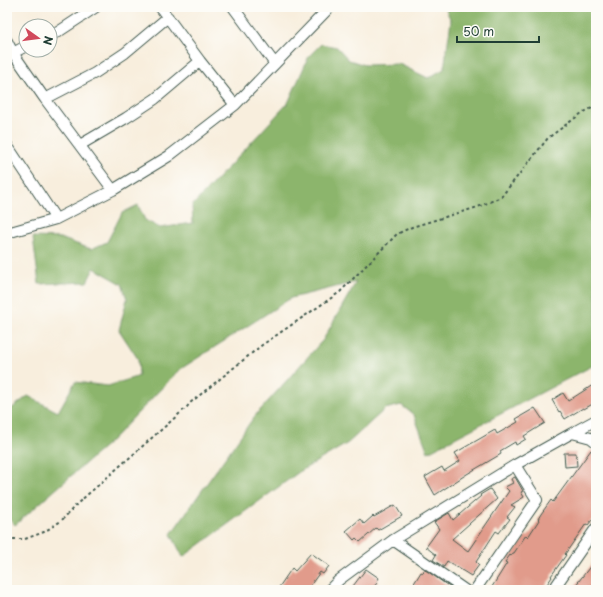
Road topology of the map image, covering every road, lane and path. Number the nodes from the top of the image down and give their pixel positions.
1 (96, 7) edge
2 (160, 7) edge
3 (330, 7) edge
4 (238, 9) edge
5 (168, 17) junction
6 (58, 32) edge
7 (7, 41) edge
8 (18, 50) edge
9 (13, 52) junction
10 (200, 61) junction
11 (275, 64) junction
12 (45, 99) junction
13 (235, 105) junction
14 (596, 106) edge
15 (80, 145) junction
16 (9, 151) edge
17 (113, 190) junction
18 (56, 219) junction
19 (7, 233) edge
20 (596, 420) edge
21 (572, 433) junction
22 (596, 442) edge
23 (515, 465) junction
24 (596, 528) edge
25 (7, 539) edge
26 (393, 540) junction
27 (330, 590) edge
28 (465, 590) edge
29 (475, 590) edge
30 (553, 590) edge

1 - 6 street
2 - 5 street
3 - 11 street
4 - 11 street
5 - 10 street
5 - 12 street
7 - 9 street
8 - 9 street
9 - 12 street
10 - 13 street
10 - 15 street
11 - 13 street
12 - 15 street
13 - 17 street
14 - 25 path
15 - 17 street
16 - 18 street
17 - 18 street
18 - 19 street
20 - 21 street
21 - 22 street
21 - 23 street
23 - 26 street
23 - 29 street
24 - 30 street
26 - 27 street
26 - 28 street

